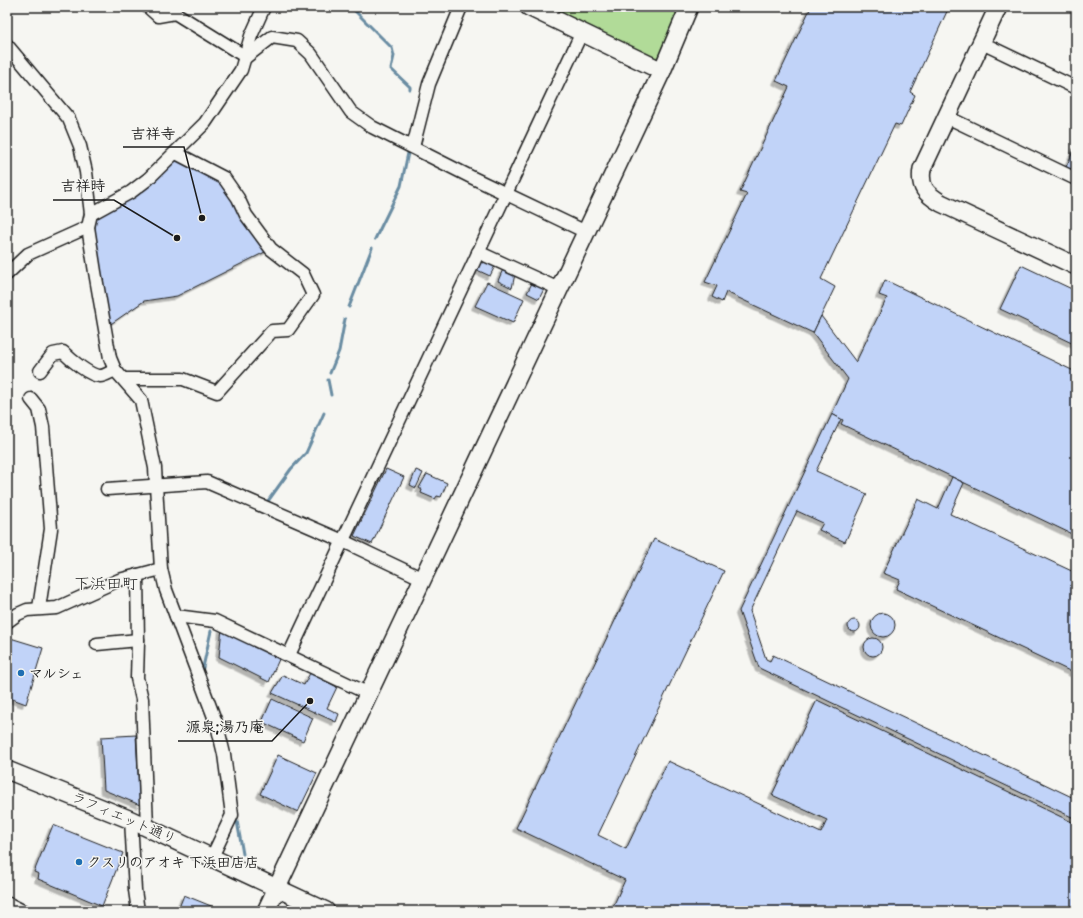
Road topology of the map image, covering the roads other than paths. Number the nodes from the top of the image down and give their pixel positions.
1 (148, 7) edge
2 (264, 7) edge
3 (461, 7) edge
4 (529, 7) edge
5 (689, 7) edge
6 (998, 7) edge
7 (582, 32) junction
8 (982, 43) junction
9 (7, 45) edge
10 (246, 58) junction
11 (662, 71) junction
12 (1076, 88) edge
13 (947, 117) junction
14 (413, 147) junction
15 (176, 153) junction
16 (1076, 179) edge
17 (506, 193) junction
18 (90, 214) junction
19 (88, 227) junction
20 (586, 232) junction
21 (478, 252) junction
22 (1076, 266) edge
23 (7, 274) edge
24 (559, 289) junction
25 (115, 370) junction
26 (40, 371) dead end
27 (124, 379) junction
28 (31, 399) dead end
29 (156, 486) junction
30 (107, 489) dead end
31 (343, 540) junction
32 (161, 569) junction
33 (137, 575) junction
34 (423, 578) junction
35 (39, 608) junction
36 (176, 616) junction
37 (7, 622) edge
38 (138, 640) junction
39 (98, 644) dead end
40 (289, 655) junction
41 (369, 694) junction
42 (7, 770) edge
43 (131, 820) junction
44 (147, 827) junction
45 (212, 857) junction
46 (278, 888) junction
47 (7, 903) edge
48 (23, 911) edge
49 (138, 911) edge
50 (266, 911) edge
51 (326, 911) edge

1 - 10 street
2 - 10 street
3 - 14 street
4 - 7 street
5 - 11 street
6 - 8 street
7 - 11 street
7 - 17 street
8 - 12 street
8 - 13 street
9 - 18 street
10 - 14 street
10 - 15 street
11 - 20 street
13 - 16 street
13 - 22 street
14 - 17 street
15 - 18 street
15 - 27 street
17 - 20 street
17 - 21 street
18 - 19 street
19 - 23 street
19 - 25 street
20 - 24 street
21 - 24 street
21 - 31 street
24 - 34 street
25 - 26 street
25 - 27 street
27 - 29 street
28 - 35 street
29 - 30 street
29 - 31 street
29 - 32 street
31 - 34 street
31 - 40 street
32 - 33 street
32 - 36 street
33 - 35 street
33 - 38 street
34 - 41 street
35 - 37 street
36 - 40 street
36 - 45 street
38 - 39 street
38 - 44 street
40 - 41 street
41 - 46 street
42 - 43 street, ラフィエット通り
43 - 44 street, ラフィエット通り
43 - 49 street
44 - 45 street, ラフィエット通り
45 - 46 street, ラフィエット通り
46 - 50 street
46 - 51 street, ラフィエット通り
47 - 48 street

